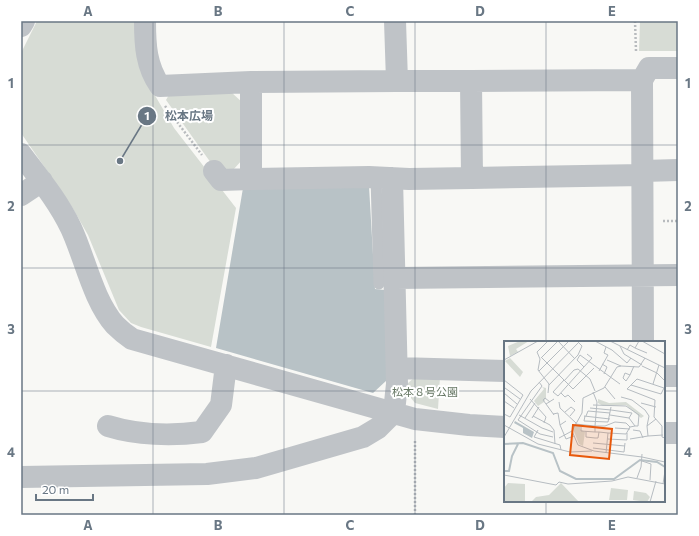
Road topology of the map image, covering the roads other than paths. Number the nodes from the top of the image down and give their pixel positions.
1 (24, 21) edge
2 (145, 21) edge
3 (395, 21) edge
4 (21, 26) edge
5 (678, 68) edge
6 (642, 80) junction
7 (397, 81) junction
8 (471, 81) junction
9 (251, 82) junction
10 (21, 154) edge
11 (678, 170) edge
12 (214, 171) road end
13 (643, 173) junction
14 (384, 177) junction
15 (472, 178) junction
16 (251, 179) junction
17 (42, 182) junction
18 (21, 195) edge
19 (643, 275) junction
20 (678, 275) edge
21 (388, 281) junction
22 (643, 341) edge
23 (226, 365) junction
24 (398, 368) junction
25 (504, 371) edge
26 (665, 376) edge
27 (678, 376) edge
28 (394, 412) junction
29 (108, 426) dead end
30 (504, 427) edge
31 (665, 433) edge
32 (678, 434) edge
33 (21, 476) edge

1 - 4 street
2 - 9 street
3 - 7 street
5 - 6 street
6 - 8 street
6 - 13 street
7 - 8 street
7 - 9 street
8 - 15 street
9 - 16 street
10 - 17 street
11 - 13 street
12 - 16 street
13 - 15 street
13 - 19 street
14 - 15 street
14 - 16 street
14 - 21 street
17 - 18 street
17 - 23 street
19 - 20 street
19 - 21 street
19 - 22 street
21 - 24 street
23 - 28 street
23 - 29 street
24 - 25 street
24 - 28 street
26 - 27 street
28 - 30 street
28 - 33 street
31 - 32 street

